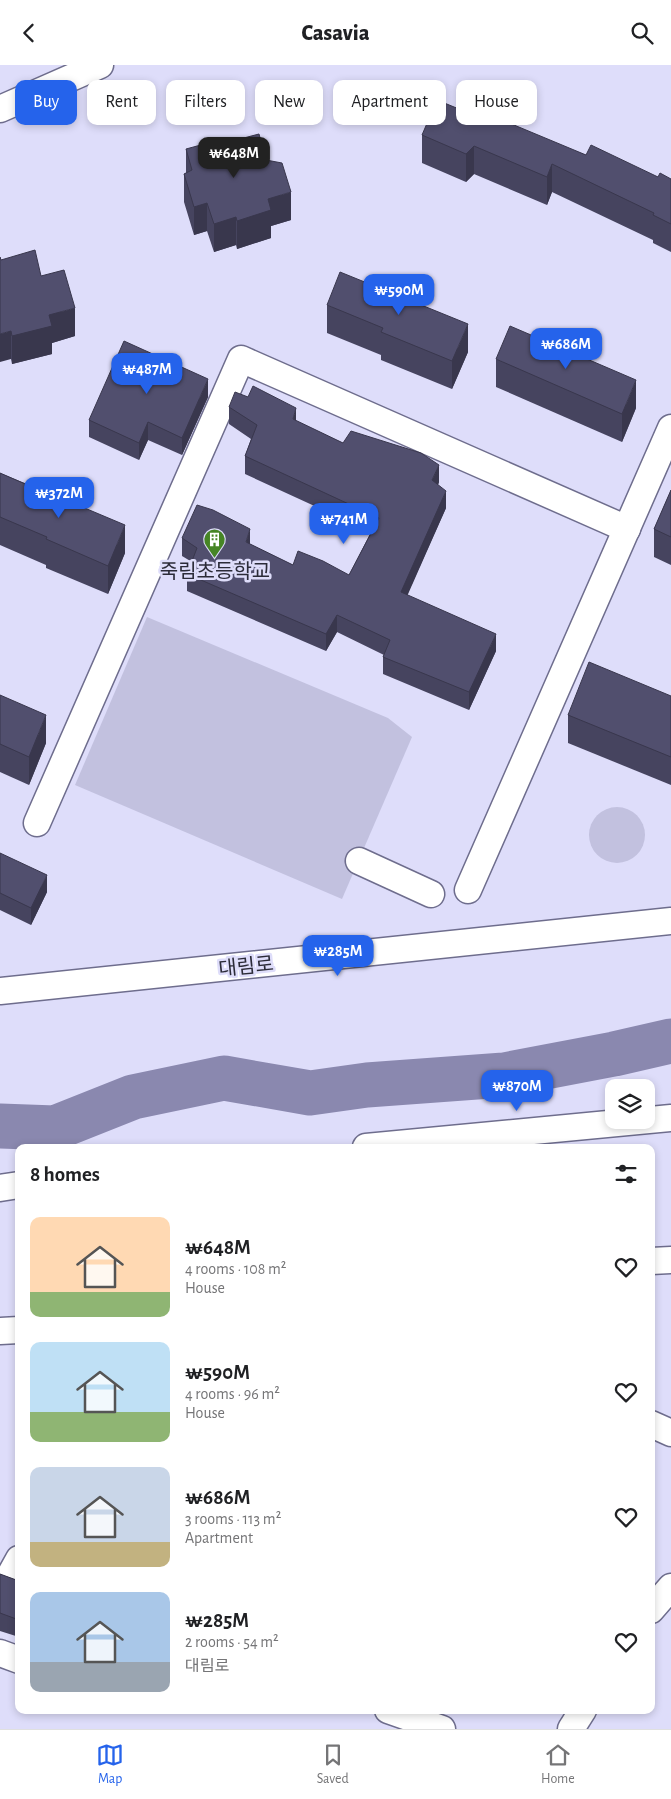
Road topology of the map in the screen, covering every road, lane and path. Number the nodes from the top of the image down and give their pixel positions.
1 (100, 65) edge
2 (0, 109) edge
3 (671, 428) edge
4 (627, 529) junction
5 (36, 823) dead end
6 (359, 861) dead end
7 (468, 890) dead end
8 (431, 894) dead end
9 (671, 921) edge
10 (0, 991) edge
11 (671, 1118) edge
12 (398, 1144) edge
13 (15, 1185) edge
14 (0, 1187) edge
15 (671, 1260) edge
16 (655, 1261) edge
17 (15, 1330) edge
18 (0, 1331) edge
19 (655, 1426) edge
20 (671, 1433) edge
21 (671, 1587) edge
22 (655, 1605) edge
23 (0, 1653) edge
24 (15, 1659) edge
25 (407, 1714) edge
26 (580, 1714) edge
27 (442, 1729) edge
28 (571, 1729) edge

1 - 2 street
3 - 4 street
4 - 5 street
4 - 7 street
6 - 8 street
9 - 10 street, 대림로
11 - 12 street
13 - 14 street
15 - 16 street
17 - 18 street
19 - 20 street
21 - 22 street
23 - 24 street
25 - 27 street
26 - 28 street

